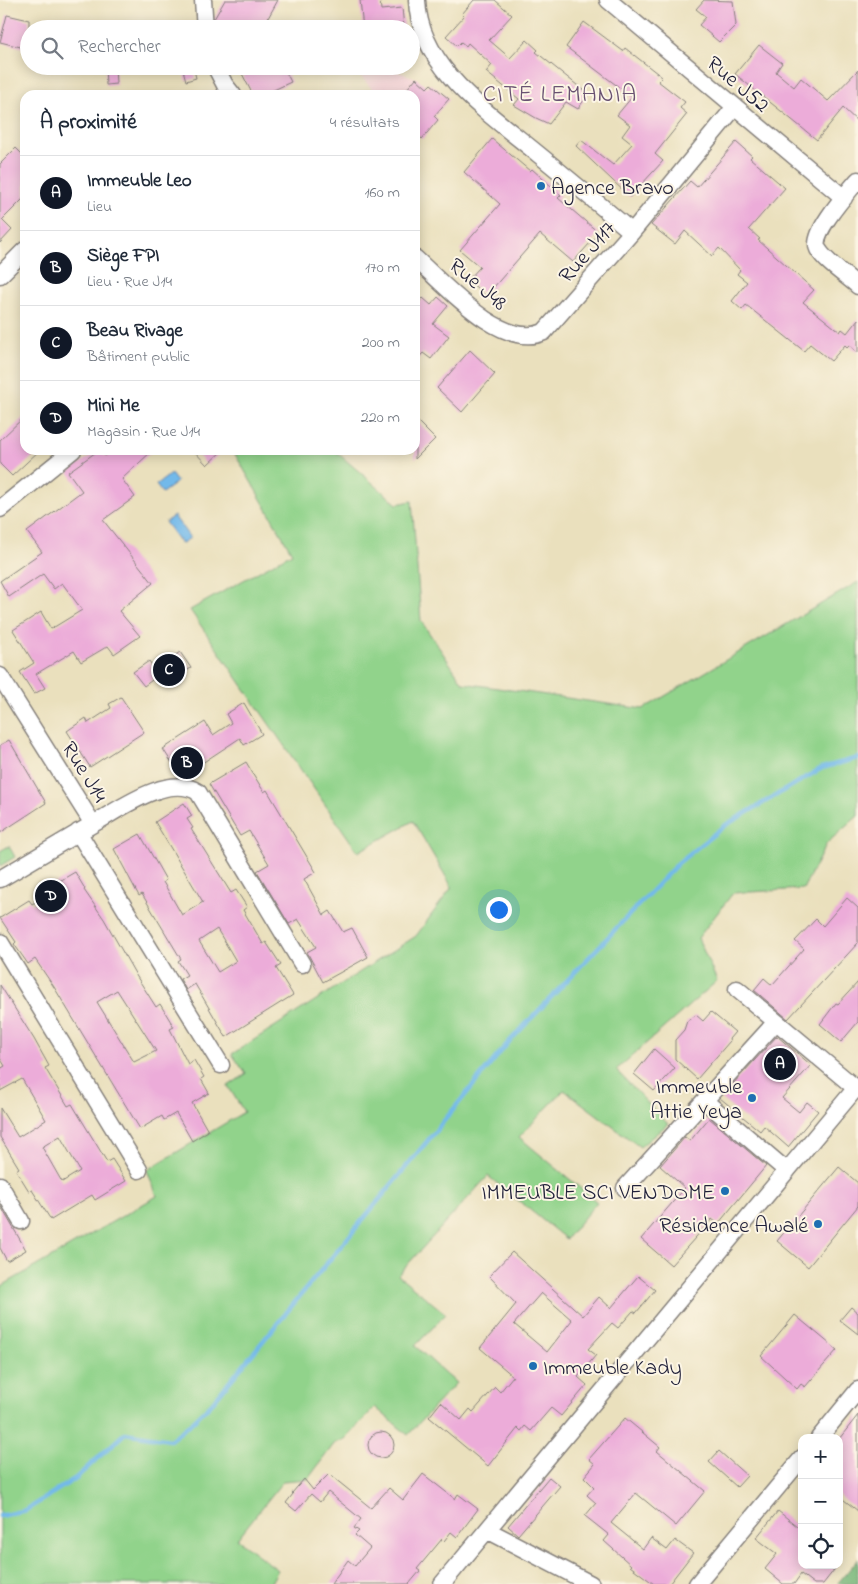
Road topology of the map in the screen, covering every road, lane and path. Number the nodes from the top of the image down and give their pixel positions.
1 (203, 0) edge
2 (417, 0) edge
3 (608, 0) edge
4 (204, 20) edge
5 (219, 75) edge
6 (228, 90) edge
7 (734, 108) junction
8 (858, 180) edge
9 (844, 198) junction
10 (632, 232) junction
11 (20, 255) edge
12 (420, 262) edge
13 (0, 275) edge
14 (858, 286) edge
15 (519, 335) joint
16 (67, 455) edge
17 (0, 509) edge
18 (0, 676) edge
19 (93, 824) junction
20 (78, 832) junction
21 (0, 880) edge
22 (0, 942) edge
23 (302, 964) dead end
24 (737, 989) dead end
25 (776, 1022) junction
26 (221, 1065) dead end
27 (856, 1085) edge
28 (705, 1100) junction
29 (140, 1170) dead end
30 (787, 1171) junction
31 (0, 1185) edge
32 (625, 1188) dead end
33 (21, 1221) dead end
34 (858, 1390) edge
35 (821, 1434) edge
36 (798, 1463) edge
37 (487, 1530) junction
38 (442, 1584) edge
39 (591, 1584) edge
40 (697, 1584) edge

1 - 4 street
2 - 10 street
3 - 7 street, Rue J52
5 - 6 street
7 - 9 street, Rue J52
7 - 10 street, Rue J117
8 - 9 street
9 - 14 street
10 - 15 street, Rue J117
11 - 13 street
12 - 15 street, Rue J48
16 - 17 street
18 - 19 street, Rue J14
19 - 20 street, Rue J14
19 - 23 street
20 - 21 street, Rue J14
20 - 26 street
22 - 29 street
24 - 25 street
25 - 27 street
25 - 28 street
27 - 30 street
28 - 30 street
28 - 32 street
30 - 37 street
31 - 33 street
34 - 35 street
36 - 40 street
37 - 38 street
37 - 39 street

